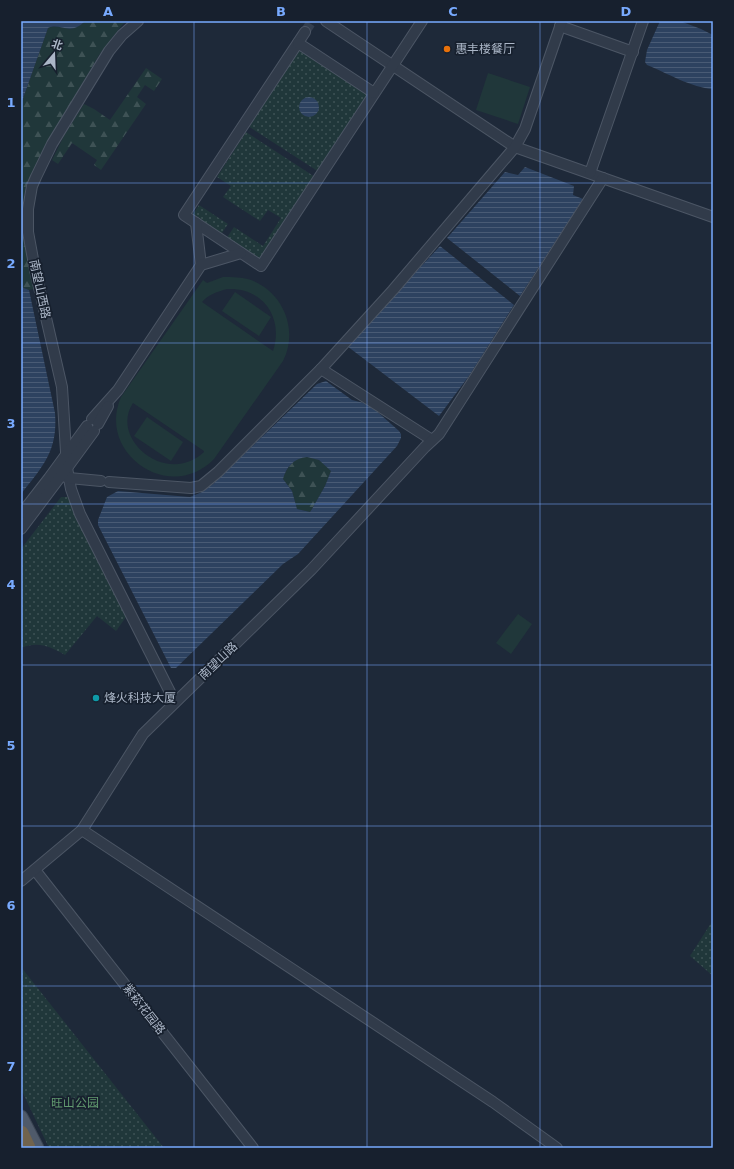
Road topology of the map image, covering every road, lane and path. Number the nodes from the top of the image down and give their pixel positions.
1 (138, 21) edge
2 (326, 21) edge
3 (422, 21) edge
4 (643, 21) edge
5 (561, 24) edge
6 (305, 32) tunnel mouth
7 (298, 42) junction
8 (633, 52) junction
9 (392, 65) junction
10 (374, 93) junction
11 (516, 147) junction
12 (590, 173) junction
13 (603, 178) junction
14 (713, 217) edge
15 (196, 223) junction
16 (241, 253) junction
17 (201, 265) junction
18 (321, 369) junction
19 (93, 425) junction
20 (429, 443) junction
21 (67, 454) junction
22 (63, 473) junction
23 (21, 514) edge
24 (21, 529) edge
25 (175, 702) junction
26 (82, 830) junction
27 (35, 870) junction
28 (21, 881) edge
29 (21, 1117) edge
30 (21, 1133) edge
31 (28, 1148) edge
32 (37, 1148) edge
33 (253, 1148) edge
34 (557, 1148) edge

1 - 21 street, 南望山西路
2 - 9 street
3 - 9 street
4 - 8 street
5 - 8 street
5 - 11 street
6 - 7 street
7 - 10 street
7 - 15 street
8 - 12 street
9 - 10 street
9 - 11 street
10 - 16 street
11 - 12 street
11 - 18 street
12 - 13 street
13 - 14 street
13 - 20 street, 南望山路
15 - 16 street
15 - 17 street
16 - 17 street
17 - 19 street
18 - 20 street
18 - 22 street
19 - 21 street
19 - 22 street
20 - 25 street, 南望山路
21 - 22 street, 南望山西路
21 - 22 street
22 - 23 street
22 - 24 street
22 - 25 street, 南望山西路
25 - 26 street, 南望山路
26 - 27 street, 南望山路
26 - 34 street
27 - 28 street, 南望山路
27 - 33 street, 紫菘花园路
29 - 32 main road
30 - 31 highway

